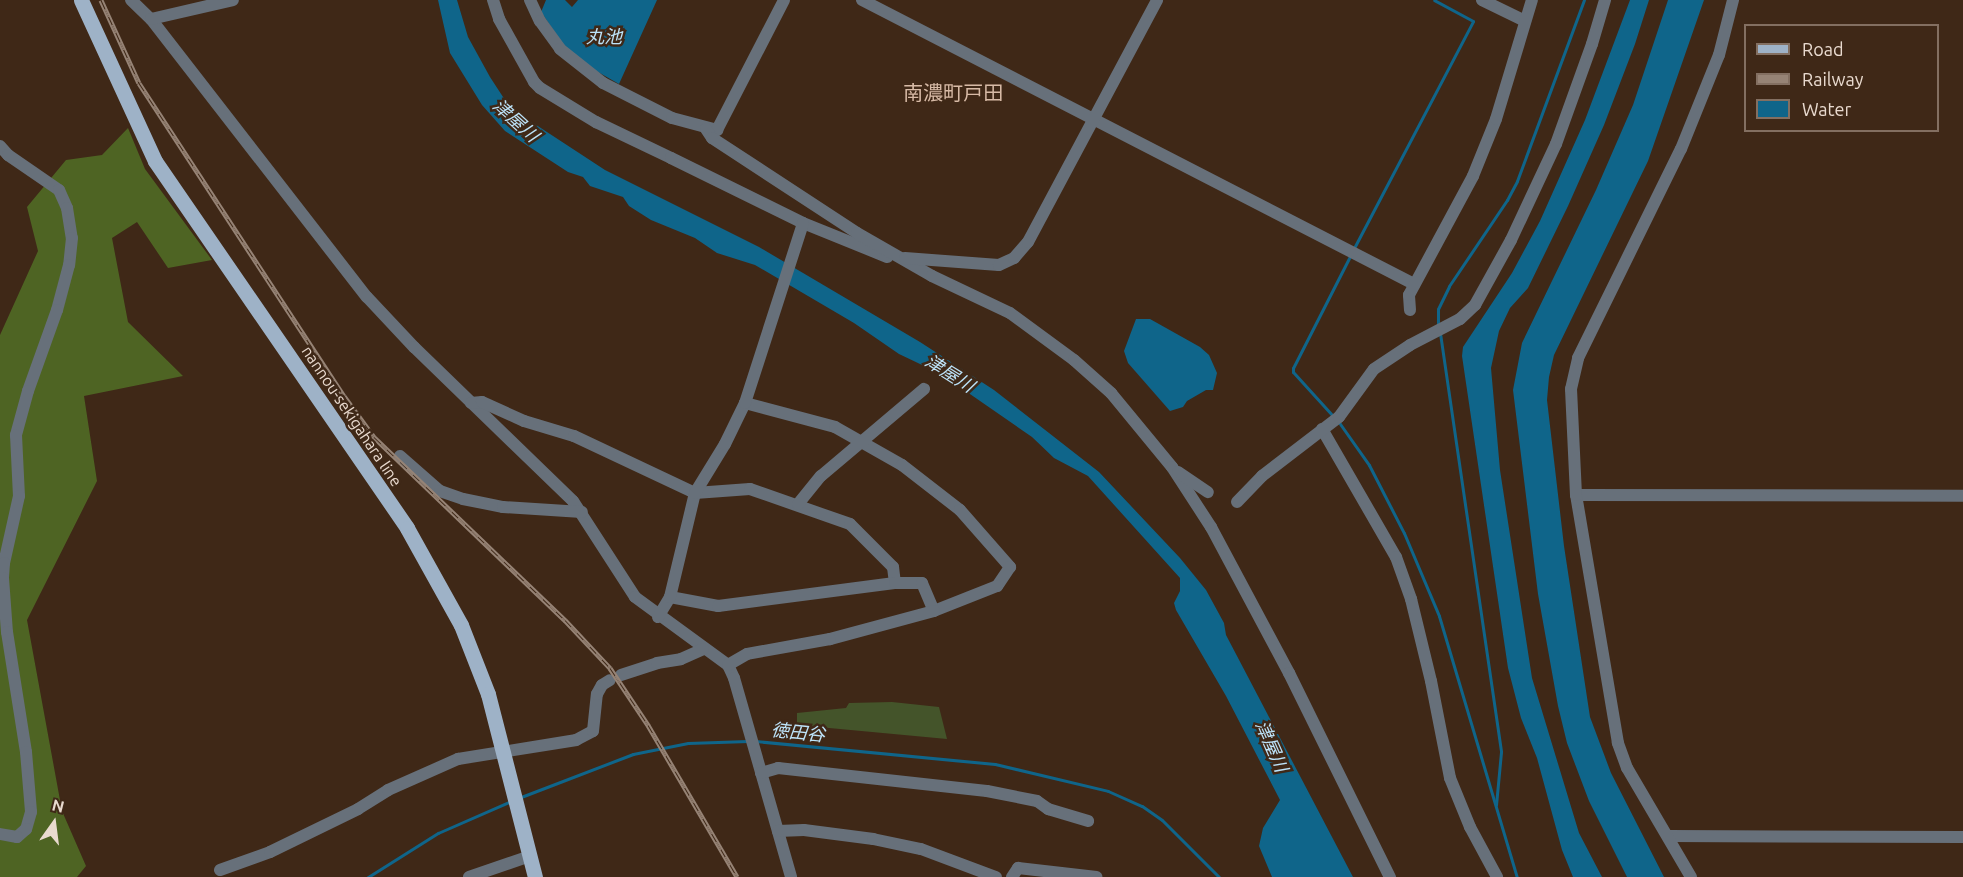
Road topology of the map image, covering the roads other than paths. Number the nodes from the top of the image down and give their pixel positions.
1 (81, 0) edge
2 (132, 0) edge
3 (233, 0) edge
4 (493, 0) edge
5 (530, 0) edge
6 (784, 0) edge
7 (862, 0) edge
8 (1157, 0) edge
9 (1482, 0) edge
10 (1532, 0) edge
11 (1605, 0) edge
12 (1733, 0) edge
13 (151, 19) junction
14 (1525, 21) junction
15 (1094, 119) junction
16 (706, 129) junction
17 (0, 146) edge
18 (804, 223) junction
19 (898, 258) junction
20 (1414, 284) junction
21 (1410, 310) dead end
22 (924, 389) dead end
23 (471, 403) junction
24 (745, 403) junction
25 (1322, 429) junction
26 (861, 441) junction
27 (400, 456) dead end
28 (1174, 470) junction
29 (1208, 492) dead end
30 (695, 493) junction
31 (1576, 495) junction
32 (1963, 496) edge
33 (1237, 502) dead end
34 (798, 504) junction
35 (582, 512) junction
36 (895, 583) junction
37 (670, 597) junction
38 (934, 611) junction
39 (658, 616) junction
40 (703, 649) junction
41 (728, 665) junction
42 (505, 755) junction
43 (760, 769) junction
44 (1089, 821) dead end
45 (778, 831) junction
46 (0, 834) edge
47 (1669, 836) junction
48 (1963, 837) edge
49 (529, 850) junction
50 (220, 870) dead end
51 (469, 877) edge
52 (535, 877) edge
53 (791, 877) edge
54 (996, 877) edge
55 (1012, 877) edge
56 (1096, 877) edge
57 (1390, 877) edge
58 (1497, 877) edge
59 (1691, 877) edge

1 - 42 main road, nannou-sekigahara line
2 - 13 street
3 - 13 street
4 - 18 street
5 - 16 street
6 - 16 street
7 - 15 street
8 - 15 street
9 - 14 street
10 - 14 street
11 - 25 street
12 - 31 street
13 - 23 street
14 - 20 street
15 - 19 street
15 - 20 street
16 - 19 street
17 - 46 street
18 - 19 street
18 - 24 street
19 - 28 street
20 - 21 street
22 - 26 street
23 - 30 street
23 - 35 street
24 - 26 street
24 - 30 street
25 - 33 street
25 - 58 street
26 - 34 street
26 - 38 street
27 - 35 street
28 - 29 street
28 - 57 street
30 - 34 street
30 - 37 street
31 - 32 street
31 - 47 street
34 - 36 street
35 - 39 street
36 - 37 street
36 - 38 street
37 - 39 street
38 - 41 street
39 - 40 street
40 - 41 street
40 - 42 street
41 - 43 street
42 - 49 main road, nannou-sekigahara line
42 - 50 street
43 - 44 street
43 - 45 street
45 - 53 street
45 - 54 street
47 - 48 street
47 - 59 street
49 - 51 street
49 - 52 main road, nannou-sekigahara line
55 - 56 street

